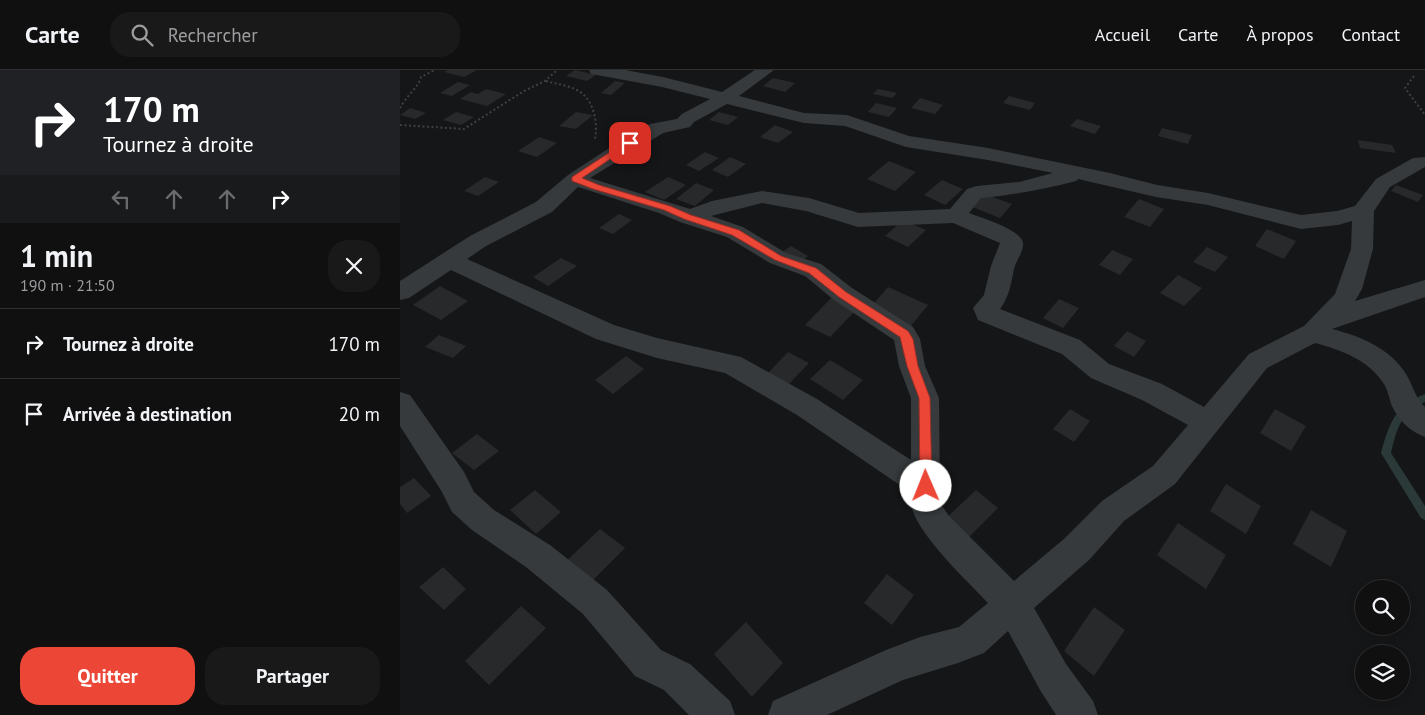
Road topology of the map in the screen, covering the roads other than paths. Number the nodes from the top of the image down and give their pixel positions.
1 (597, 70) edge
2 (766, 70) edge
3 (724, 98) junction
4 (1420, 162) dead end
5 (1081, 174) junction
6 (575, 179) junction
7 (1363, 210) junction
8 (956, 216) junction
9 (688, 217) junction
10 (450, 260) junction
11 (1425, 288) edge
12 (400, 292) edge
13 (1319, 327) junction
14 (400, 403) edge
15 (1207, 422) junction
16 (1425, 425) edge
17 (926, 486) junction
18 (1012, 604) junction
19 (716, 715) edge
20 (787, 715) edge
21 (1080, 715) edge

1 - 3 street
2 - 3 street
3 - 5 street
3 - 6 street
4 - 7 street
5 - 7 street
5 - 8 street
6 - 9 street
6 - 10 street
7 - 13 street
8 - 9 street
8 - 15 street
9 - 17 street
10 - 12 street
10 - 17 street
11 - 13 street
13 - 15 street
13 - 16 street
14 - 19 street
15 - 18 street
17 - 18 street
18 - 20 street
18 - 21 street

